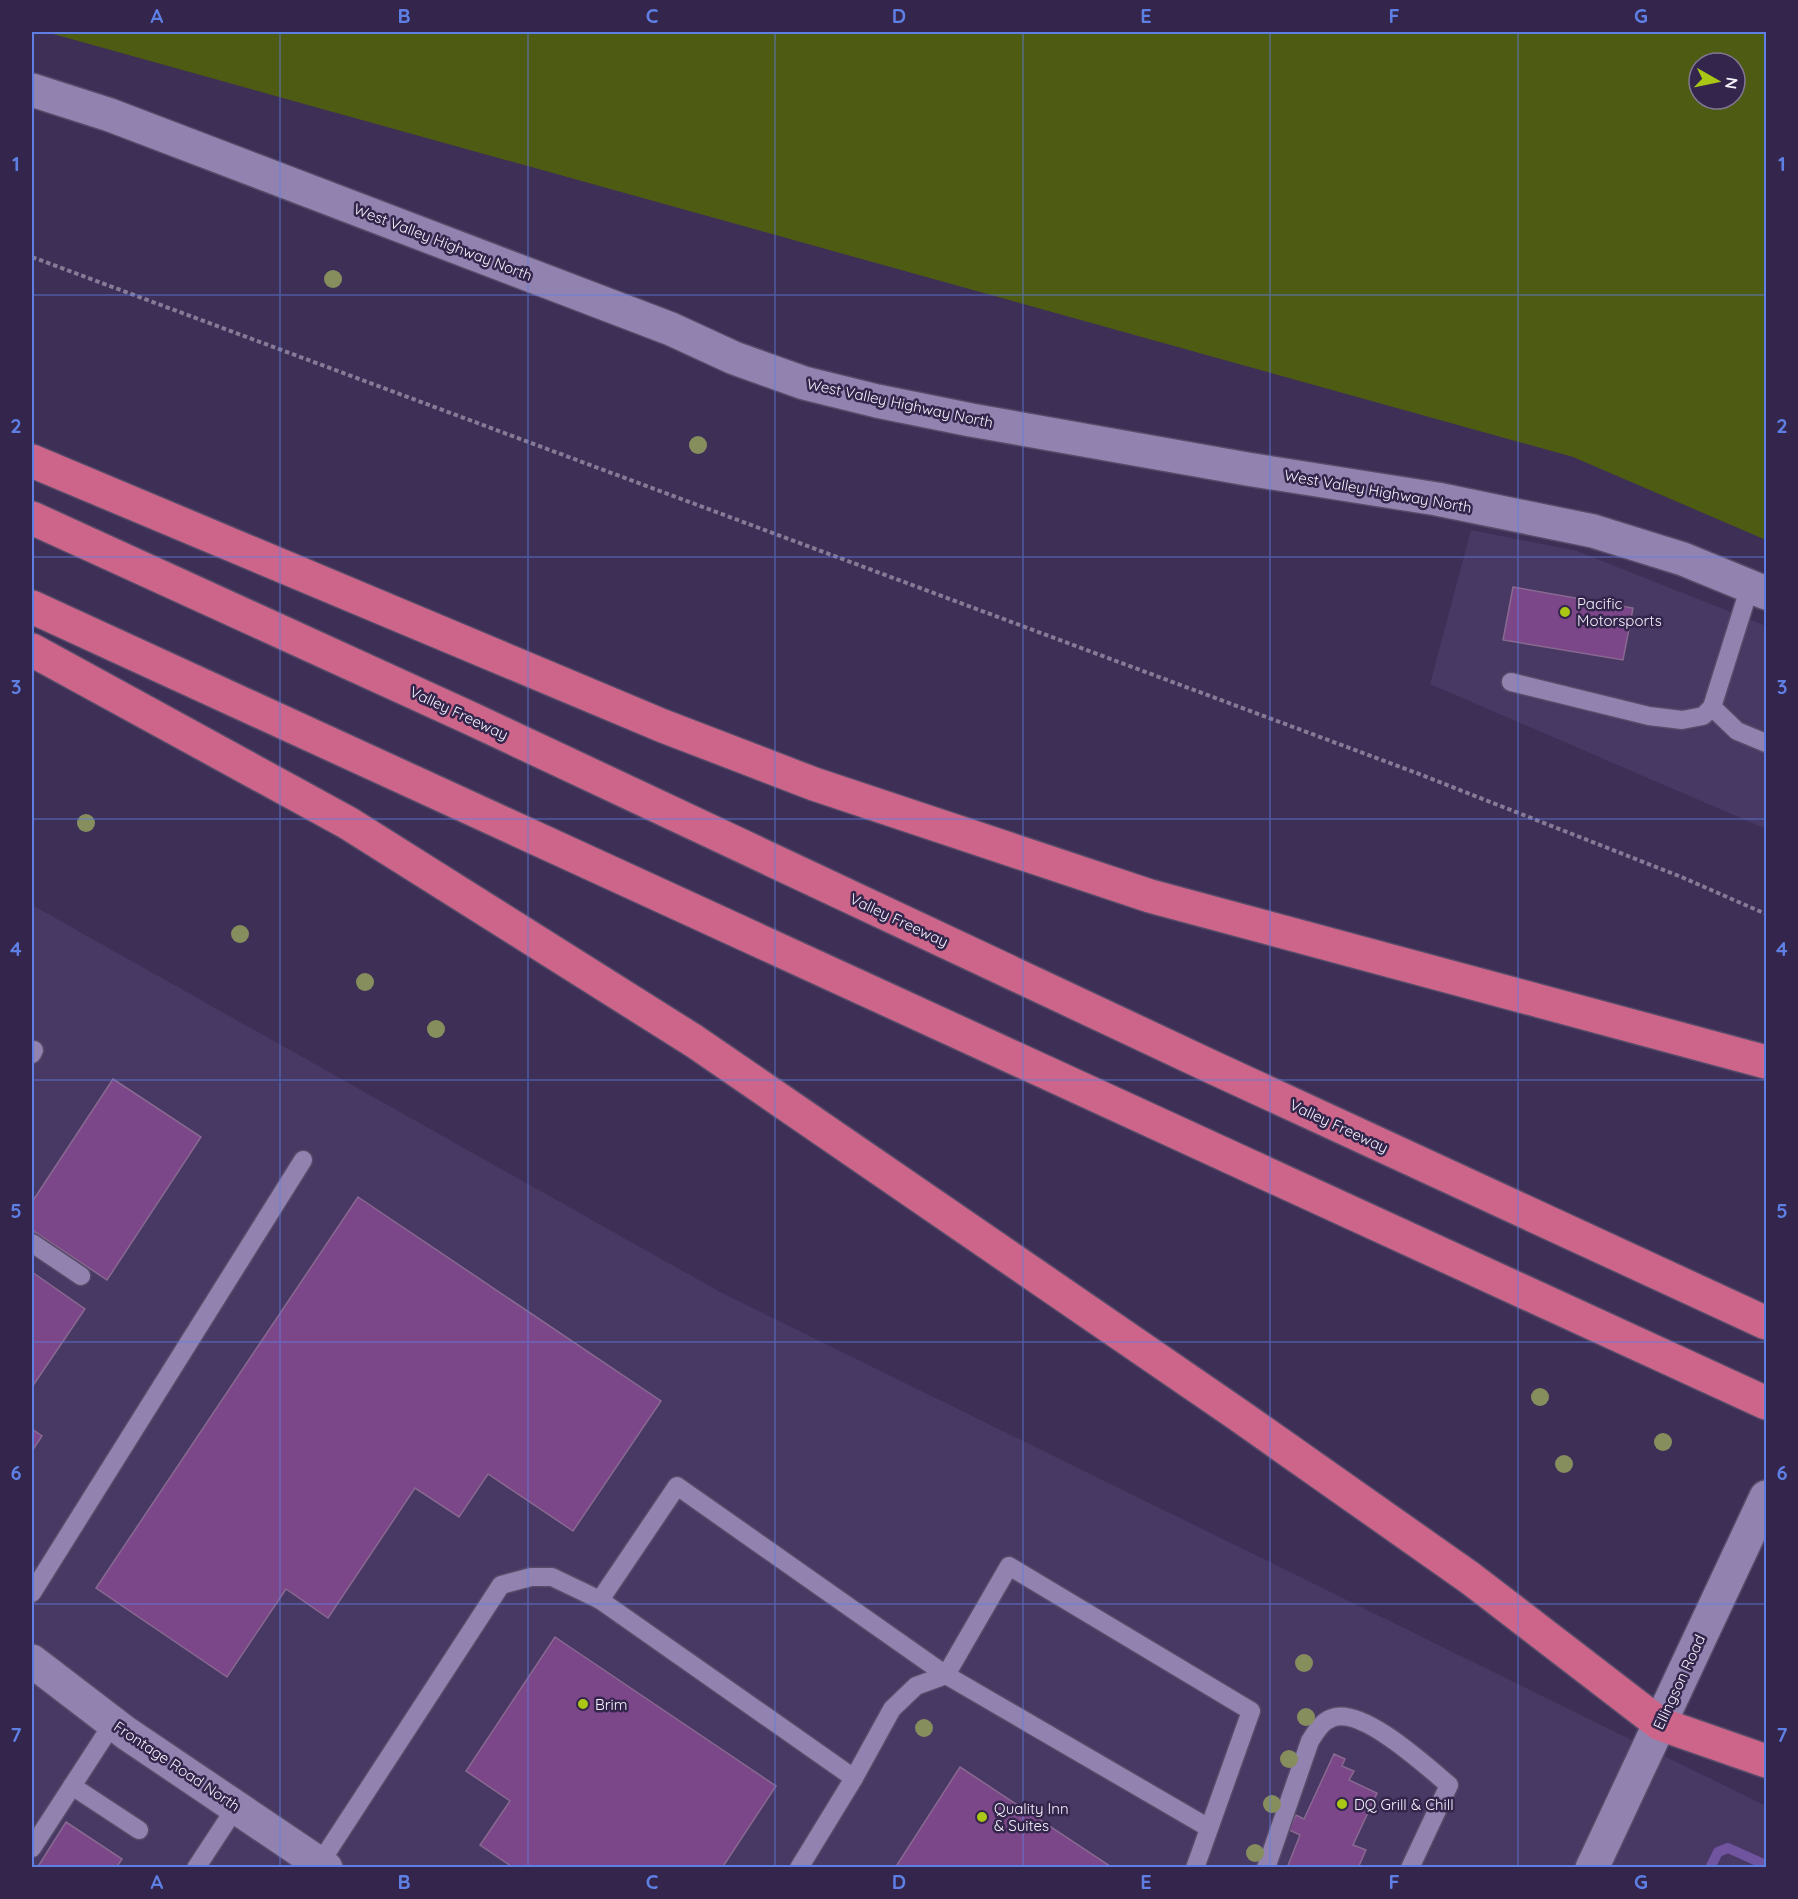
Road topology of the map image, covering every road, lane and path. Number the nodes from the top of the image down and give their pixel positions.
1 (32, 90) edge
2 (32, 257) edge
3 (32, 461) edge
4 (32, 518) edge
5 (1758, 590) edge
6 (32, 607) edge
7 (32, 650) edge
8 (1511, 682) dead end
9 (1712, 707) junction
10 (1767, 742) edge
11 (1767, 914) edge
12 (1767, 1062) edge
13 (303, 1160) dead end
14 (32, 1243) edge
15 (81, 1276) dead end
16 (1767, 1323) edge
17 (1767, 1403) edge
18 (1767, 1497) edge
19 (32, 1593) edge
20 (600, 1600) junction
21 (32, 1661) edge
22 (946, 1675) junction
23 (113, 1723) junction
24 (1660, 1724) junction
25 (1767, 1761) edge
26 (854, 1778) junction
27 (72, 1786) junction
28 (236, 1807) junction
29 (1209, 1828) junction
30 (139, 1830) dead end
31 (32, 1848) edge
32 (323, 1865) edge
33 (196, 1868) edge
34 (799, 1868) edge
35 (1195, 1868) edge
36 (1266, 1868) edge
37 (1410, 1868) edge
38 (1592, 1868) edge

1 - 5 main road, West Valley Highway North
2 - 11 path
3 - 12 highway
4 - 16 highway, Valley Freeway
5 - 9 lane
6 - 17 highway
7 - 24 highway
8 - 9 lane
9 - 10 lane
13 - 19 lane
14 - 15 lane
18 - 24 main road, Ellingson Road
20 - 22 lane
20 - 26 lane
20 - 32 lane
21 - 23 main road, Frontage Road North
22 - 26 lane
22 - 29 lane
22 - 29 lane
23 - 27 lane
23 - 28 main road, Frontage Road North
24 - 25 highway
24 - 38 main road, Ellingson Road
26 - 34 lane
27 - 30 lane
27 - 31 lane
28 - 32 main road, Frontage Road North
28 - 33 lane
29 - 35 lane
36 - 37 lane

